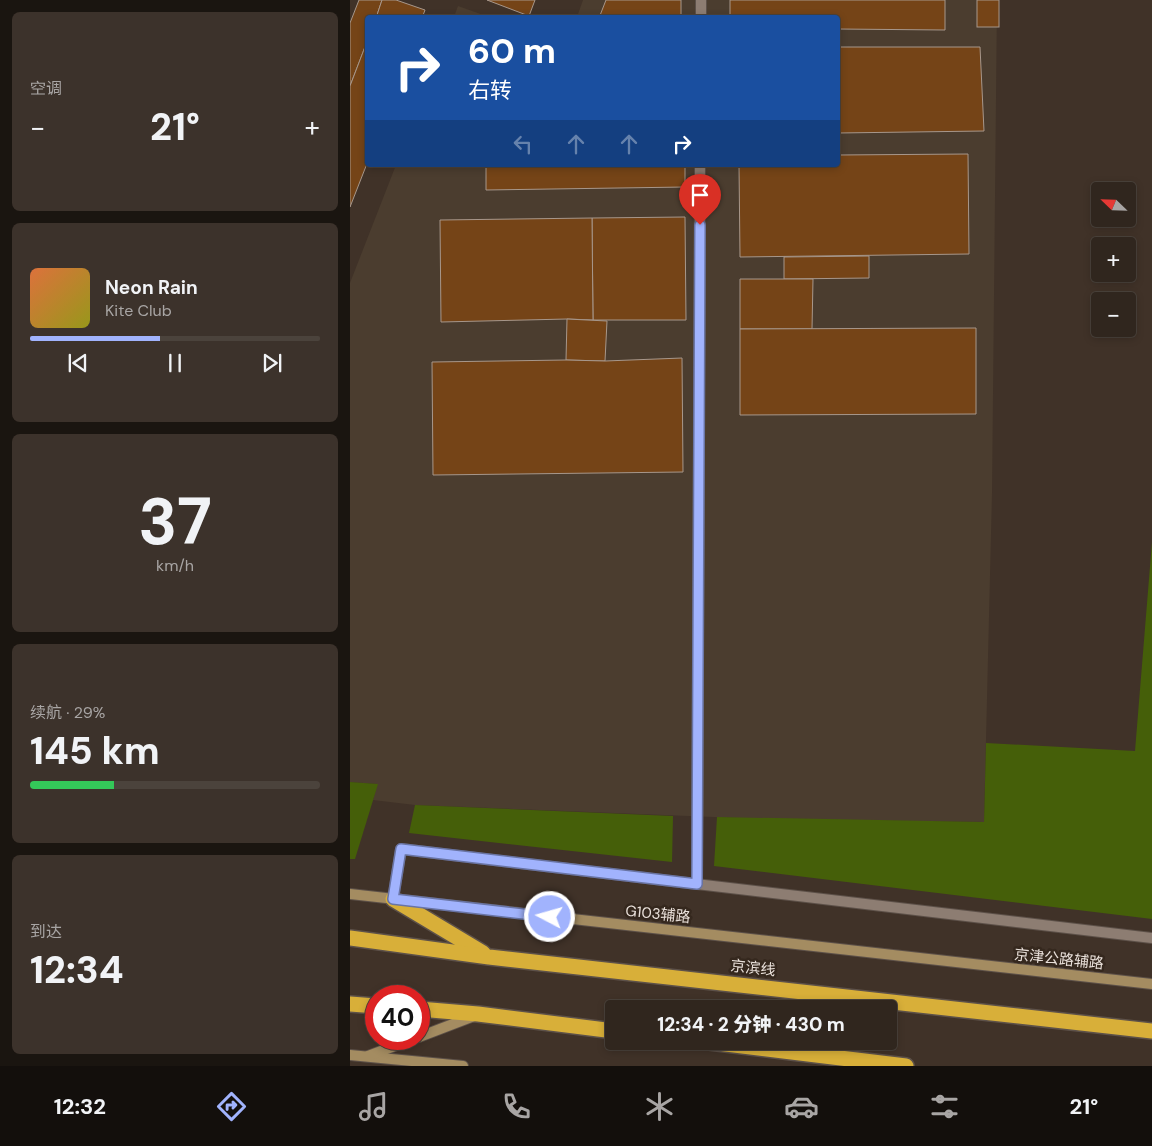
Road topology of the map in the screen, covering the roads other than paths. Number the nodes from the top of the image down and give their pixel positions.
1 (701, 0) edge
2 (701, 15) edge
3 (700, 167) edge
4 (697, 884) junction
5 (350, 894) edge
6 (393, 899) junction
7 (350, 938) edge
8 (1152, 938) edge
9 (489, 957) junction
10 (962, 963) joint
11 (1152, 984) edge
12 (350, 1004) edge
13 (365, 1005) edge
14 (430, 1010) edge
15 (478, 1014) junction
16 (605, 1030) edge
17 (1152, 1031) edge
18 (430, 1032) edge
19 (384, 1050) edge
20 (775, 1050) edge
21 (350, 1055) edge
22 (365, 1057) junction
23 (462, 1066) edge
24 (906, 1066) edge

1 - 2 street
3 - 4 street
4 - 6 street
4 - 8 street
5 - 6 street, G103辅路
6 - 9 highway
6 - 10 street, G103辅路
7 - 9 highway, 京滨线
9 - 17 highway, 京滨线
10 - 11 street, 京津公路辅路
12 - 13 highway
14 - 15 highway
15 - 16 highway
15 - 18 street
19 - 22 street
20 - 24 highway
21 - 22 street
22 - 23 street

